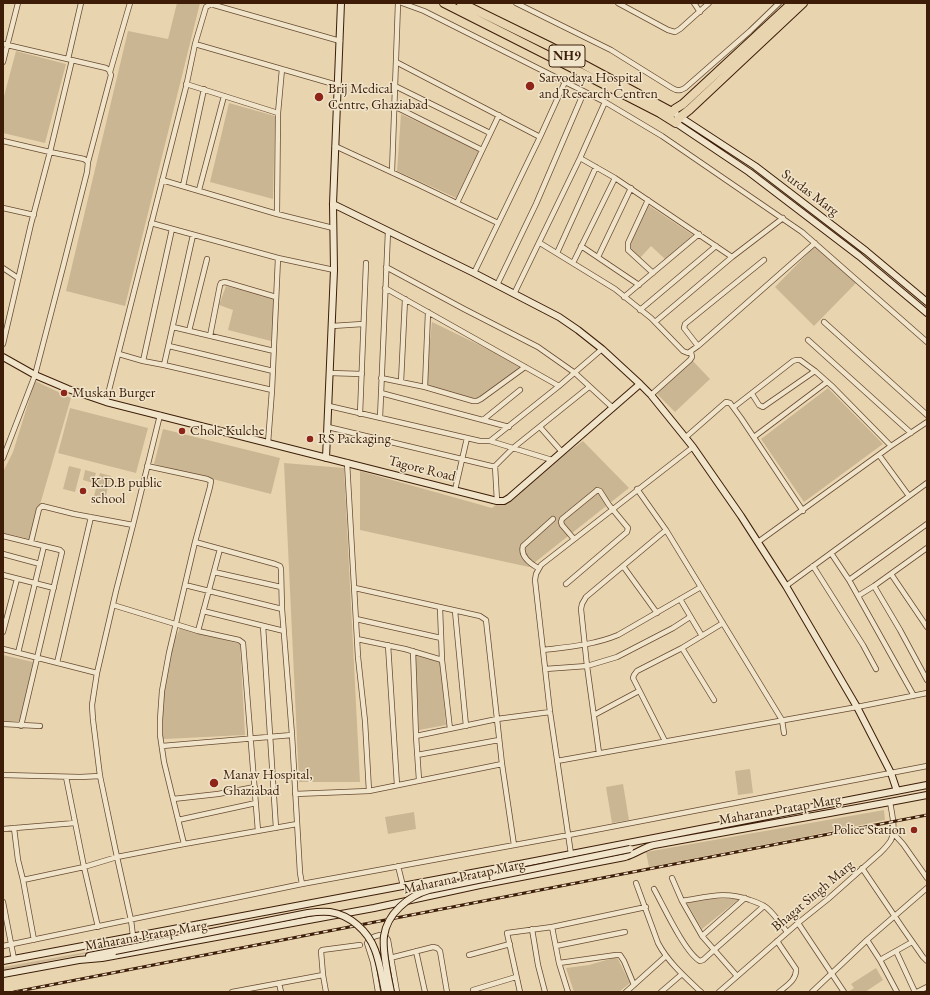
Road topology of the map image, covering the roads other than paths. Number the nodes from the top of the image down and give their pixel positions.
1 (18, 3) edge
2 (81, 3) edge
3 (130, 3) edge
4 (341, 3) edge
5 (398, 3) edge
6 (402, 3) edge
7 (444, 3) edge
8 (461, 3) edge
9 (516, 3) edge
10 (618, 3) edge
11 (694, 3) edge
12 (710, 3) edge
13 (792, 3) edge
14 (803, 3) edge
15 (776, 4) edge
16 (700, 12) junction
17 (782, 12) junction
18 (340, 41) junction
19 (5, 44) edge
20 (195, 44) junction
21 (70, 60) junction
22 (3, 62) edge
23 (396, 62) junction
24 (282, 69) junction
25 (110, 72) junction
26 (565, 82) junction
27 (186, 84) junction
28 (337, 85) junction
29 (395, 86) junction
30 (204, 89) junction
31 (681, 91) junction
32 (584, 92) junction
33 (224, 96) junction
34 (689, 99) junction
35 (606, 102) junction
36 (394, 106) junction
37 (278, 113) junction
38 (498, 115) junction
39 (670, 115) junction
40 (678, 120) junction
41 (490, 133) junction
42 (540, 137) junction
43 (3, 140) edge
44 (335, 146) junction
45 (482, 150) junction
46 (50, 152) junction
47 (580, 158) junction
48 (88, 162) junction
49 (596, 167) junction
50 (392, 172) junction
51 (614, 178) junction
52 (162, 180) junction
53 (183, 186) junction
54 (631, 188) junction
55 (198, 190) junction
56 (648, 200) junction
57 (457, 203) junction
58 (333, 204) junction
59 (3, 208) edge
60 (276, 214) junction
61 (34, 215) junction
62 (783, 218) junction
63 (151, 223) junction
64 (498, 223) junction
65 (333, 228) junction
66 (172, 229) junction
67 (388, 231) junction
68 (699, 234) junction
69 (193, 235) junction
70 (540, 242) junction
71 (815, 243) junction
72 (581, 246) junction
73 (716, 246) junction
74 (557, 253) junction
75 (598, 257) junction
76 (732, 257) junction
77 (278, 258) junction
78 (207, 259) dead end
79 (764, 260) dead end
80 (366, 262) dead end
81 (573, 262) junction
82 (3, 268) edge
83 (386, 268) junction
84 (334, 270) junction
85 (474, 273) junction
86 (653, 273) junction
87 (18, 278) junction
88 (497, 285) junction
89 (639, 285) junction
90 (386, 288) junction
91 (514, 294) junction
92 (624, 297) junction
93 (276, 298) junction
94 (405, 299) junction
95 (927, 302) edge
96 (640, 310) junction
97 (428, 312) junction
98 (927, 313) edge
99 (655, 322) junction
100 (824, 322) dead end
101 (363, 324) junction
102 (332, 326) junction
103 (173, 327) junction
104 (189, 331) junction
105 (210, 336) junction
106 (808, 340) dead end
107 (927, 342) edge
108 (3, 344) edge
109 (168, 346) junction
110 (698, 346) junction
111 (602, 349) junction
112 (274, 351) junction
113 (691, 352) junction
114 (118, 354) junction
115 (3, 357) edge
116 (143, 361) junction
117 (164, 365) junction
118 (526, 367) junction
119 (273, 371) junction
120 (815, 371) junction
121 (330, 373) junction
122 (575, 373) junction
123 (362, 374) junction
124 (35, 375) junction
125 (381, 378) junction
126 (401, 382) junction
127 (827, 382) junction
128 (640, 384) junction
129 (559, 386) junction
130 (425, 387) junction
131 (589, 387) junction
132 (272, 390) junction
133 (520, 390) dead end
134 (381, 393) junction
135 (752, 394) junction
136 (651, 395) junction
137 (106, 402) junction
138 (329, 406) junction
139 (734, 407) junction
140 (613, 408) junction
141 (360, 414) junction
142 (160, 415) junction
143 (927, 415) edge
144 (380, 418) junction
145 (483, 420) junction
146 (927, 422) edge
147 (540, 426) junction
148 (328, 427) junction
149 (509, 427) junction
150 (911, 433) junction
151 (686, 437) junction
152 (754, 437) junction
153 (467, 438) junction
154 (490, 441) junction
155 (268, 443) junction
156 (891, 446) junction
157 (693, 447) junction
158 (513, 448) junction
159 (562, 452) junction
160 (879, 455) junction
161 (3, 458) edge
162 (326, 458) junction
163 (462, 459) junction
164 (552, 460) junction
165 (346, 462) junction
166 (147, 466) junction
167 (495, 466) junction
168 (927, 483) edge
169 (637, 489) junction
170 (455, 490) junction
171 (909, 496) junction
172 (497, 501) junction
173 (613, 509) junction
174 (803, 511) junction
175 (91, 517) junction
176 (553, 519) dead end
177 (927, 524) edge
178 (134, 525) junction
179 (666, 530) junction
180 (3, 536) edge
181 (574, 539) junction
182 (31, 542) junction
183 (195, 542) junction
184 (758, 542) junction
185 (44, 546) junction
186 (927, 548) edge
187 (220, 549) junction
188 (830, 553) junction
189 (3, 554) edge
190 (40, 564) junction
191 (623, 566) junction
192 (813, 566) junction
193 (538, 568) junction
194 (214, 572) junction
195 (891, 574) junction
196 (3, 575) edge
197 (17, 579) junction
198 (849, 580) junction
199 (35, 584) junction
200 (566, 584) dead end
201 (185, 585) junction
202 (786, 586) junction
203 (874, 586) junction
204 (282, 587) junction
205 (701, 587) junction
206 (54, 588) junction
207 (355, 588) junction
208 (208, 591) junction
209 (858, 596) junction
210 (680, 600) junction
211 (113, 605) junction
212 (440, 608) junction
213 (282, 610) junction
214 (203, 611) junction
215 (455, 611) junction
216 (657, 613) junction
217 (690, 617) junction
218 (356, 619) junction
219 (723, 623) junction
220 (175, 624) junction
221 (263, 626) junction
222 (927, 627) edge
223 (198, 631) junction
224 (284, 631) junction
225 (3, 632) edge
226 (702, 636) junction
227 (441, 638) junction
228 (357, 639) junction
229 (388, 645) junction
230 (585, 645) junction
231 (682, 648) junction
232 (3, 649) edge
233 (543, 650) junction
234 (413, 651) junction
235 (18, 653) junction
236 (38, 658) junction
237 (442, 660) junction
238 (57, 663) junction
239 (587, 666) junction
240 (545, 669) junction
241 (876, 669) dead end
242 (97, 673) junction
243 (927, 680) edge
244 (639, 691) junction
245 (927, 693) edge
246 (914, 696) junction
247 (714, 700) dead end
248 (857, 707) junction
249 (550, 712) junction
250 (594, 715) junction
251 (497, 720) junction
252 (782, 720) junction
253 (3, 724) edge
254 (21, 726) junction
255 (40, 726) dead end
256 (466, 726) junction
257 (450, 729) junction
258 (784, 733) dead end
259 (292, 735) junction
260 (416, 736) junction
261 (270, 737) junction
262 (251, 739) junction
263 (499, 740) junction
264 (665, 741) junction
265 (162, 746) junction
266 (599, 753) junction
267 (417, 755) junction
268 (557, 761) junction
269 (502, 764) junction
270 (927, 766) edge
271 (891, 773) junction
272 (3, 775) edge
273 (66, 776) junction
274 (100, 776) junction
275 (419, 780) junction
276 (397, 785) junction
277 (927, 785) edge
278 (255, 787) junction
279 (369, 791) junction
280 (897, 791) junction
281 (296, 794) junction
282 (927, 795) edge
283 (173, 799) junction
284 (890, 802) junction
285 (256, 803) junction
286 (818, 806) junction
287 (819, 815) junction
288 (178, 820) junction
289 (745, 820) junction
290 (75, 823) junction
291 (297, 824) junction
292 (14, 828) junction
293 (276, 828) junction
294 (747, 828) junction
295 (3, 829) edge
296 (258, 831) junction
297 (893, 833) junction
298 (569, 835) junction
299 (184, 844) junction
300 (514, 845) junction
301 (645, 848) junction
302 (571, 854) junction
303 (117, 858) junction
304 (398, 866) junction
305 (84, 867) junction
306 (862, 868) junction
307 (672, 878) dead end
308 (927, 878) edge
309 (23, 880) junction
310 (419, 883) junction
311 (636, 883) dead end
312 (302, 884) junction
313 (403, 886) junction
314 (927, 888) edge
315 (654, 889) dead end
316 (422, 898) junction
317 (745, 898) junction
318 (682, 901) junction
319 (3, 902) edge
320 (764, 906) junction
321 (646, 907) junction
322 (894, 915) junction
323 (131, 920) junction
324 (798, 923) junction
325 (98, 927) junction
326 (552, 927) junction
327 (532, 929) junction
328 (625, 932) dead end
329 (787, 932) junction
330 (132, 936) junction
331 (702, 936) junction
332 (34, 940) junction
333 (867, 940) junction
334 (777, 941) junction
335 (912, 942) junction
336 (10, 944) junction
337 (360, 944) dead end
338 (510, 944) junction
339 (3, 946) edge
340 (556, 946) junction
341 (714, 950) junction
342 (416, 951) junction
343 (896, 952) junction
344 (469, 955) dead end
345 (666, 956) junction
346 (391, 957) junction
347 (14, 959) junction
348 (880, 960) junction
349 (3, 961) edge
350 (927, 961) edge
351 (373, 962) junction
352 (60, 963) junction
353 (559, 963) junction
354 (3, 974) edge
355 (682, 974) junction
356 (832, 974) junction
357 (323, 975) junction
358 (737, 976) junction
359 (516, 977) junction
360 (279, 983) junction
361 (634, 985) junction
362 (927, 987) edge
363 (473, 990) dead end
364 (919, 991) edge
365 (232, 992) edge
366 (281, 992) edge
367 (326, 992) edge
368 (378, 992) edge
369 (385, 992) edge
370 (391, 992) edge
371 (397, 992) edge
372 (425, 992) edge
373 (447, 992) edge
374 (520, 992) edge
375 (545, 992) edge
376 (568, 992) edge
377 (626, 992) edge
378 (662, 992) edge
379 (701, 992) edge
380 (719, 992) edge
381 (779, 992) edge
382 (812, 992) edge
383 (844, 992) edge
384 (897, 992) edge

1 - 19 street
2 - 21 street
3 - 25 street
4 - 18 street
5 - 23 street
6 - 26 street
7 - 39 highway, NH9
8 - 39 highway, NH9
9 - 31 street
10 - 16 street
11 - 16 street
12 - 16 street
13 - 17 highway
14 - 40 highway
15 - 17 street
15 - 31 street
17 - 34 highway
18 - 20 street
18 - 28 street
19 - 21 street
19 - 22 street
20 - 24 street
20 - 27 street
21 - 25 street
21 - 46 street
23 - 29 street
23 - 38 street
24 - 28 street
24 - 37 street
25 - 48 street
26 - 32 street
26 - 42 street
27 - 30 street
27 - 52 street
28 - 44 street
29 - 36 street
29 - 41 street
30 - 33 street
30 - 53 street
31 - 34 street
32 - 35 street
32 - 88 street
33 - 37 street
33 - 55 street
34 - 39 highway
35 - 47 street
35 - 62 street
36 - 45 street
36 - 50 street
37 - 60 street
38 - 41 street
38 - 42 street
39 - 40 highway, NH9
40 - 95 street, Surdas Marg
40 - 98 street, Surdas Marg
41 - 45 street
42 - 64 street
43 - 46 street
44 - 50 street
44 - 58 street
45 - 57 street
46 - 48 street
46 - 61 street
47 - 49 street
47 - 70 street
48 - 124 street
49 - 51 street
49 - 74 street
50 - 57 street
51 - 54 street
51 - 72 street
52 - 53 street
52 - 63 street
53 - 55 street
54 - 56 street
54 - 75 street
55 - 60 street
56 - 68 street
56 - 86 street
57 - 64 street
58 - 65 street
58 - 67 street
59 - 61 street
60 - 65 street
61 - 87 street
62 - 71 street
62 - 76 street
63 - 66 street
63 - 114 street
64 - 85 street
65 - 84 street
66 - 69 street
66 - 116 street
67 - 83 street
67 - 85 street
68 - 73 street
68 - 86 street
69 - 77 street
69 - 103 street
70 - 74 street
70 - 91 street
71 - 107 street
71 - 110 street
72 - 75 street
72 - 81 street
73 - 76 street
73 - 96 street
74 - 81 street
75 - 89 street
76 - 99 street
77 - 84 street
77 - 93 street
78 - 104 street
79 - 110 street
80 - 101 street
81 - 92 street
82 - 87 street
83 - 90 street
83 - 122 street
84 - 102 street
85 - 88 street
86 - 89 street
87 - 108 street
88 - 91 street
89 - 92 street
90 - 94 street
90 - 125 street
91 - 111 street
92 - 96 street
93 - 105 street
93 - 112 street
94 - 97 street
94 - 126 street
96 - 99 street
97 - 118 street
97 - 130 street
99 - 113 street
100 - 143 street
101 - 102 street
101 - 123 street
102 - 121 street
103 - 104 street
103 - 109 street
104 - 105 street
105 - 112 street
106 - 150 street
109 - 117 street
109 - 119 street
110 - 113 street
111 - 122 street
111 - 128 street
112 - 119 street
113 - 136 street
114 - 116 street
114 - 137 street
115 - 124 street, Tagore Road
116 - 117 street
117 - 132 street
118 - 129 street
118 - 130 street
119 - 132 street
120 - 127 street
120 - 135 street
120 - 135 street
121 - 123 street
121 - 138 street
122 - 129 street
122 - 131 street
123 - 141 street
124 - 137 street, Tagore Road
124 - 161 street
125 - 126 street
125 - 134 street
126 - 130 street
127 - 152 street
127 - 156 street
128 - 136 street
128 - 140 street
129 - 149 street
131 - 140 street
131 - 147 street
132 - 155 street
133 - 145 street
134 - 144 street
134 - 145 street
135 - 139 street
136 - 151 street
137 - 142 street, Tagore Road
138 - 141 street
138 - 148 street
139 - 151 street
139 - 152 street
140 - 159 street
141 - 144 street
142 - 155 street, Tagore Road
142 - 166 street
144 - 153 street
145 - 149 street
146 - 150 street
147 - 158 street
147 - 159 street
148 - 162 street
148 - 163 street
149 - 154 street
150 - 156 street
151 - 157 street
152 - 174 street
153 - 154 street
153 - 163 street
154 - 158 street
155 - 162 street, Tagore Road
156 - 160 street
157 - 169 street
157 - 184 street
158 - 164 street
158 - 167 street
159 - 164 street
160 - 171 street
160 - 174 street
162 - 165 street, Tagore Road
163 - 167 street
163 - 170 street
164 - 172 street
165 - 170 street, Tagore Road
165 - 207 street
166 - 178 street
166 - 183 street
167 - 172 street
168 - 171 street
169 - 173 street
169 - 179 street
170 - 172 street, Tagore Road
171 - 188 street
173 - 181 street
173 - 181 street
173 - 200 street
174 - 184 street
175 - 178 street
175 - 182 street
175 - 238 street
176 - 193 street
177 - 198 street
178 - 211 street
179 - 191 street
179 - 205 street
180 - 182 street
181 - 193 street
182 - 185 street
183 - 187 street
183 - 201 street
184 - 202 street
185 - 190 street
185 - 206 street
186 - 195 street
187 - 194 street
187 - 204 street
188 - 192 street
188 - 198 street
189 - 190 street
190 - 199 street
191 - 216 street
191 - 230 street
192 - 202 street
192 - 241 street
193 - 233 street
194 - 204 street
194 - 208 street
195 - 203 street
195 - 222 street
196 - 197 street
197 - 199 street
197 - 225 street
198 - 209 street
199 - 206 street
199 - 235 street
201 - 208 street
201 - 220 street
202 - 248 street
203 - 209 street
203 - 243 street
204 - 213 street
205 - 210 street
205 - 219 street
206 - 236 street
207 - 212 street
207 - 218 street
208 - 213 street
208 - 214 street
209 - 246 street
210 - 216 street
210 - 217 street
211 - 220 street
211 - 242 street
212 - 215 street
212 - 227 street
213 - 224 street
214 - 221 street
214 - 223 street
215 - 251 street
215 - 256 street
216 - 230 street
217 - 226 street
217 - 239 street
218 - 227 street
218 - 228 street
219 - 226 street
219 - 252 street
220 - 223 street
220 - 265 street
221 - 224 street
221 - 261 street
223 - 262 street
224 - 259 street
226 - 231 street
227 - 237 street
228 - 229 street
228 - 279 street
229 - 234 street
229 - 276 street
230 - 233 street
230 - 239 street
231 - 244 street
231 - 247 street
232 - 235 street
233 - 240 street
234 - 237 street
234 - 260 street
235 - 236 street
236 - 238 street
236 - 254 street
237 - 257 street
238 - 242 street
239 - 240 street
239 - 250 street
240 - 249 street
242 - 274 street
244 - 250 street
244 - 264 street
245 - 246 street
246 - 248 street
248 - 252 street
248 - 271 street
249 - 251 street
249 - 268 street
250 - 266 street
251 - 256 street
251 - 263 street
252 - 258 street
252 - 264 street
253 - 254 street
254 - 255 street
256 - 257 street
257 - 260 street
259 - 261 street
259 - 281 street
260 - 267 street
261 - 262 street
261 - 293 street
262 - 265 street
262 - 278 street
263 - 267 street
263 - 269 street
264 - 266 street
265 - 283 street
266 - 268 street
267 - 275 street
268 - 298 street
269 - 275 street
269 - 300 street
270 - 271 street
271 - 280 street
271 - 298 street
272 - 273 street
273 - 274 street
273 - 290 street
274 - 303 street
275 - 276 street
276 - 279 street
277 - 280 street, Maharana Pratap Marg
278 - 283 street
278 - 285 street
279 - 281 street
280 - 286 street, Maharana Pratap Marg
281 - 291 street
282 - 284 street, Maharana Pratap Marg
283 - 288 street
284 - 287 street, Maharana Pratap Marg
284 - 297 street
285 - 288 street
285 - 296 street
286 - 287 street
286 - 289 street, Maharana Pratap Marg
287 - 294 street, Maharana Pratap Marg
288 - 299 street
289 - 294 street
289 - 302 street, Maharana Pratap Marg
290 - 292 street
290 - 305 street
291 - 293 street
291 - 312 street
292 - 295 street
292 - 309 street
293 - 296 street
294 - 301 street, Maharana Pratap Marg
296 - 299 street
297 - 306 street, Bhagat Singh Marg
297 - 308 street
298 - 300 street
298 - 302 street
299 - 303 street
300 - 304 street
301 - 316 street, Maharana Pratap Marg
301 - 370 street, bridge
302 - 310 street, Maharana Pratap Marg
303 - 305 street
303 - 323 street
304 - 312 street
304 - 313 street
305 - 309 street
305 - 325 street
306 - 322 street
306 - 324 street, Bhagat Singh Marg
307 - 318 street
309 - 332 street
310 - 313 street, Maharana Pratap Marg
310 - 316 street
311 - 321 street
312 - 323 street
313 - 330 street, Maharana Pratap Marg
314 - 322 street
315 - 341 street
316 - 352 street, Maharana Pratap Marg
317 - 318 street
317 - 320 street
317 - 331 street
318 - 331 street
319 - 336 street
320 - 329 street
320 - 341 street
321 - 326 street
321 - 345 street
322 - 333 street
322 - 335 street
323 - 325 street
323 - 330 street
324 - 329 street, Bhagat Singh Marg
324 - 356 street
325 - 332 street
326 - 327 street
326 - 340 street
327 - 338 street
327 - 375 street
328 - 340 street
329 - 334 street, Bhagat Singh Marg
330 - 347 street, Maharana Pratap Marg
331 - 341 street
332 - 336 street
333 - 348 street
333 - 356 street
334 - 358 street, Bhagat Singh Marg
334 - 381 street
335 - 343 street
335 - 350 street
336 - 339 street
336 - 347 street
337 - 357 street
338 - 344 street
338 - 359 street
340 - 353 street
341 - 358 street
342 - 346 street
342 - 372 street
342 - 373 street
343 - 348 street
343 - 364 street
345 - 355 street
345 - 361 street
346 - 351 street
346 - 351 street
346 - 371 street
347 - 349 street, Maharana Pratap Marg
348 - 384 street
351 - 368 street
352 - 354 street, Maharana Pratap Marg
352 - 369 street, bridge
353 - 361 street
353 - 376 street
355 - 378 street
355 - 379 street
356 - 382 street
356 - 383 street
357 - 360 street
357 - 367 street
358 - 380 street, Bhagat Singh Marg
359 - 363 street
359 - 374 street
360 - 365 street
360 - 366 street
361 - 377 street
362 - 364 street

